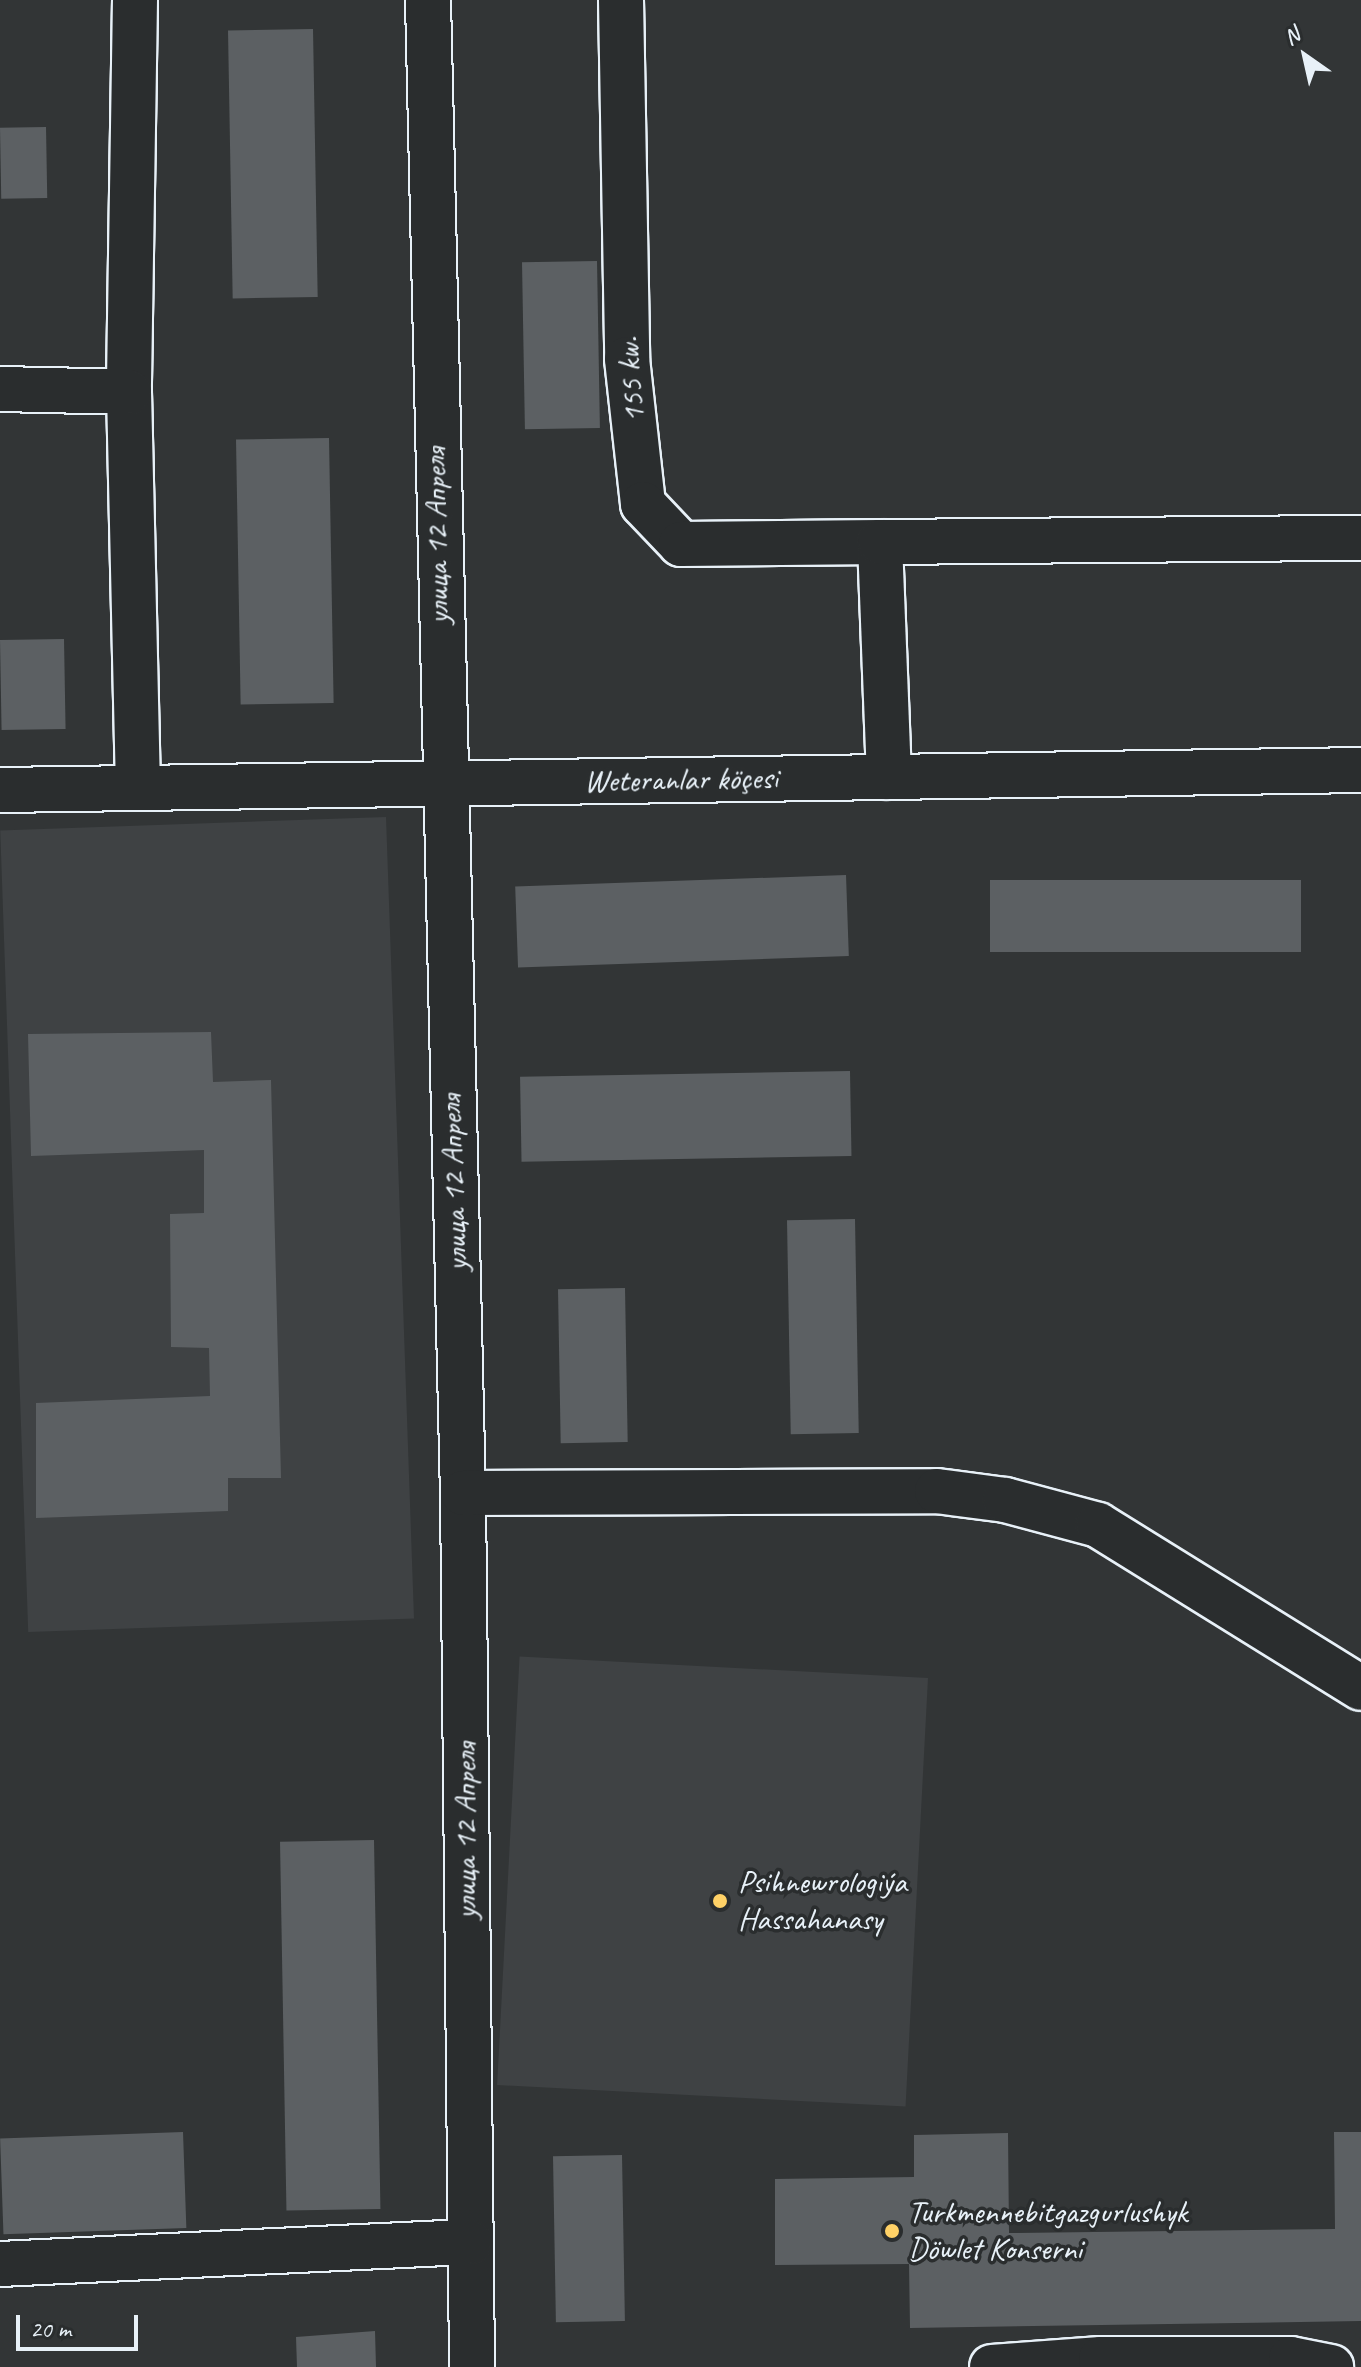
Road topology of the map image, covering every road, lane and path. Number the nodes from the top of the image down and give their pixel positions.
1 (135, 0) edge
2 (428, 0) edge
3 (621, 0) edge
4 (0, 389) edge
5 (129, 392) junction
6 (1361, 538) edge
7 (880, 542) junction
8 (1361, 770) edge
9 (889, 777) junction
10 (442, 783) junction
11 (138, 788) junction
12 (0, 790) edge
13 (463, 1493) junction
14 (1361, 1688) edge
15 (469, 2242) junction
16 (0, 2264) edge
17 (472, 2367) edge
18 (992, 2367) edge
19 (1331, 2367) edge

1 - 5 street
2 - 10 street, улица 12 Апреля
3 - 7 street, 155 kw.
4 - 5 street
5 - 11 street
6 - 7 street, 155 kw.
7 - 9 street
8 - 9 street, Weteranlar köçesi
9 - 10 street, Weteranlar köçesi
10 - 11 street, Weteranlar köçesi
10 - 13 street, улица 12 Апреля
11 - 12 street, Weteranlar köçesi
13 - 14 street
13 - 15 street, улица 12 Апреля
15 - 16 street
15 - 17 street, улица 12 Апреля
18 - 19 street

